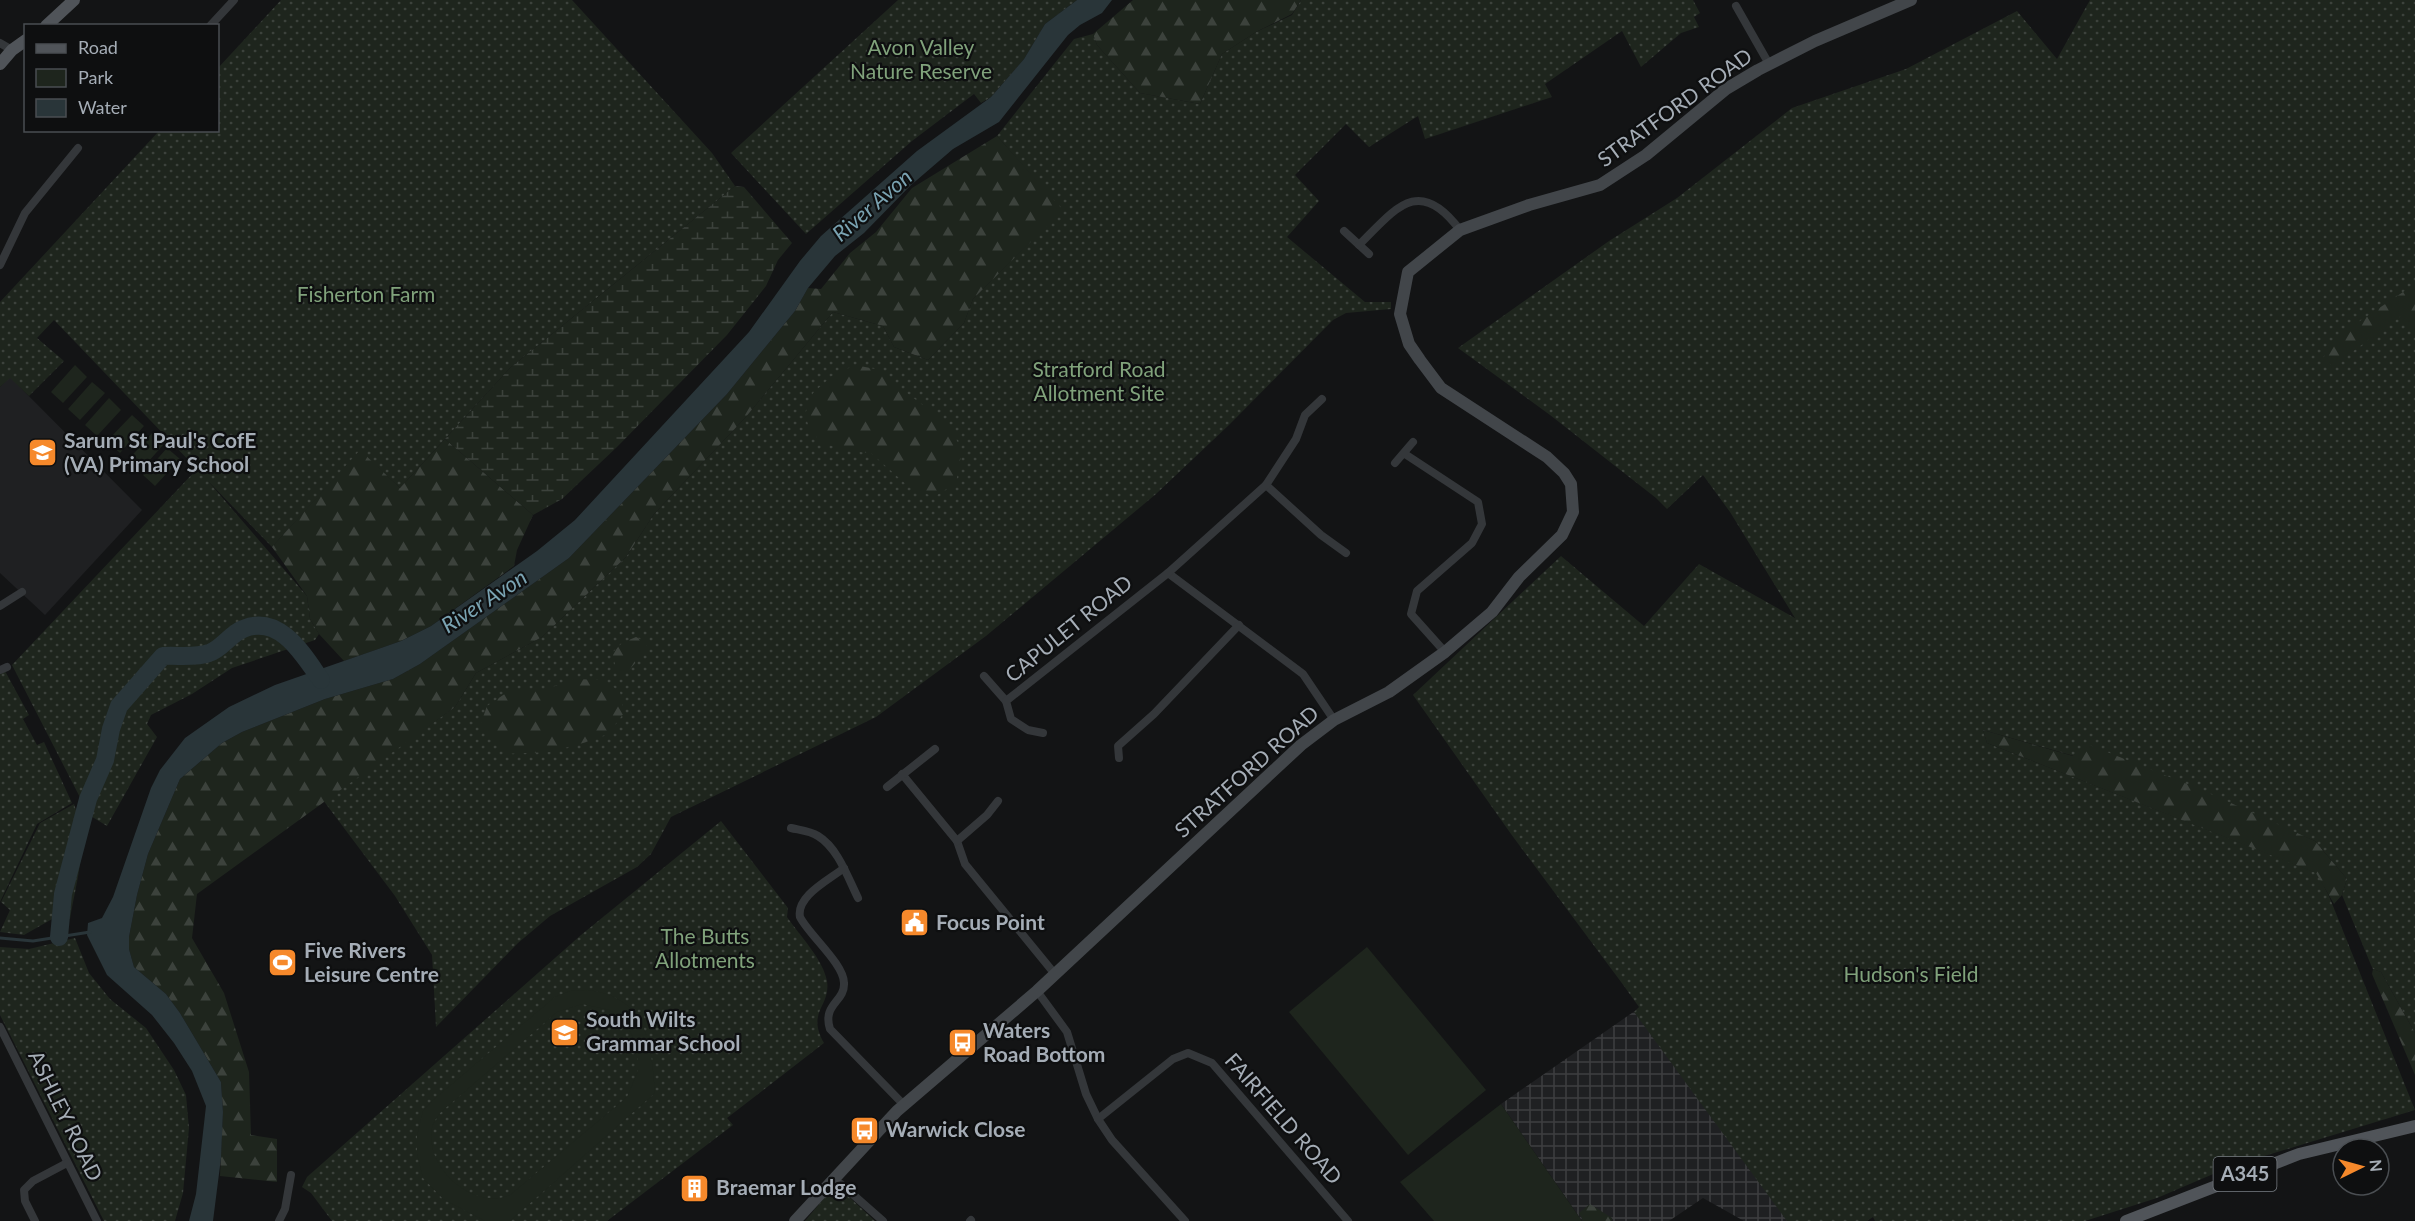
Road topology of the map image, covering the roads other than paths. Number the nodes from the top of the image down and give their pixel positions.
1 (74, 0) edge
2 (234, 0) edge
3 (1911, 0) edge
4 (1736, 6) dead end
5 (48, 24) edge
6 (212, 24) edge
7 (24, 41) edge
8 (0, 43) edge
9 (12, 50) junction
10 (0, 64) edge
11 (1769, 64) junction
12 (78, 148) dead end
13 (1460, 230) junction
14 (1344, 231) dead end
15 (1359, 245) junction
16 (1369, 254) dead end
17 (0, 265) edge
18 (1322, 399) dead end
19 (1413, 442) dead end
20 (1404, 454) junction
21 (1395, 463) dead end
22 (1266, 485) junction
23 (1346, 553) dead end
24 (1168, 573) junction
25 (22, 592) dead end
26 (0, 606) edge
27 (1239, 625) junction
28 (1445, 652) junction
29 (984, 676) dead end
30 (1006, 701) junction
31 (1334, 720) junction
32 (1043, 733) dead end
33 (935, 749) dead end
34 (1119, 758) dead end
35 (902, 774) junction
36 (887, 787) dead end
37 (998, 801) dead end
38 (791, 828) dead end
39 (957, 841) junction
40 (844, 868) junction
41 (858, 898) dead end
42 (1054, 973) junction
43 (1037, 991) junction
44 (0, 1027) edge
45 (904, 1105) junction
46 (1098, 1119) junction
47 (2415, 1126) edge
48 (68, 1163) junction
49 (291, 1175) dead end
50 (832, 1181) junction
51 (34, 1221) edge
52 (97, 1221) edge
53 (279, 1221) edge
54 (795, 1221) edge
55 (883, 1221) edge
56 (1185, 1221) edge
57 (1348, 1221) edge
58 (2126, 1221) edge

1 - 5 main road
2 - 6 street
3 - 11 street, STRATFORD ROAD
4 - 11 street
7 - 9 main road
8 - 9 street
9 - 10 main road
11 - 13 street, STRATFORD ROAD
12 - 17 street
13 - 15 street
13 - 28 street, STRATFORD ROAD
14 - 15 street
15 - 16 street
18 - 22 street, CAPULET ROAD
19 - 20 street
20 - 21 street
20 - 28 street
22 - 23 street
22 - 24 street, CAPULET ROAD
24 - 27 street
24 - 30 street, CAPULET ROAD
25 - 26 street
27 - 31 street
27 - 34 street
28 - 31 street, STRATFORD ROAD
29 - 30 street
30 - 32 street, CAPULET ROAD
31 - 42 street, STRATFORD ROAD
33 - 35 street
35 - 36 street
35 - 39 street
37 - 39 street
38 - 40 street
39 - 42 street
40 - 41 street
40 - 45 street
42 - 43 street, STRATFORD ROAD
43 - 45 street, STRATFORD ROAD
43 - 46 street
44 - 48 street, ASHLEY ROAD
45 - 50 street, STRATFORD ROAD
46 - 56 street
46 - 57 street, FAIRFIELD ROAD
47 - 58 main road, A345
48 - 51 street
48 - 52 street, ASHLEY ROAD
49 - 53 street
50 - 54 street, STRATFORD ROAD
50 - 55 street

